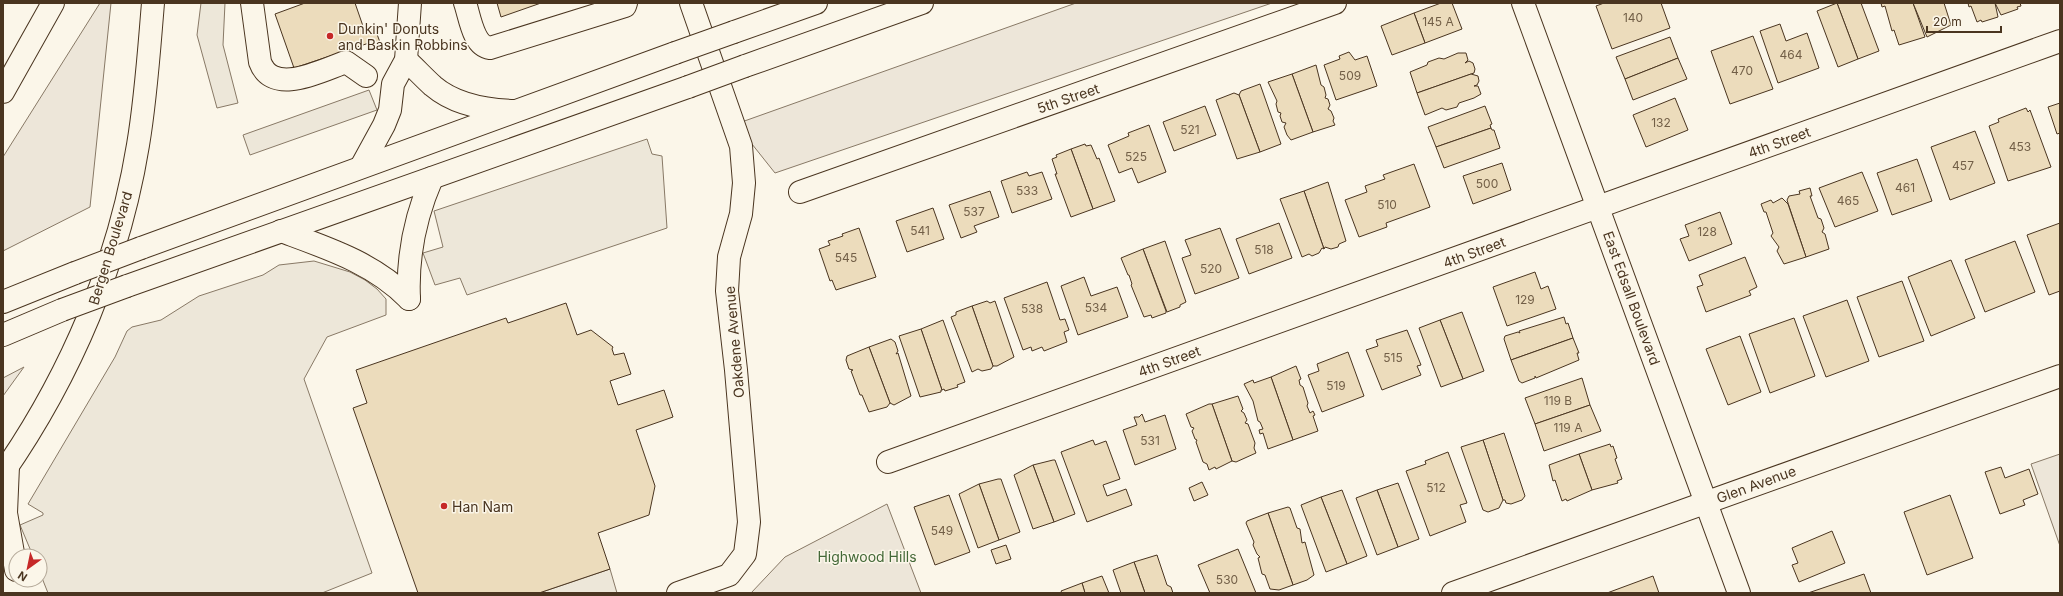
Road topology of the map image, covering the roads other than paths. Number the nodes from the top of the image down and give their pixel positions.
1 (53, 3) edge
2 (153, 3) edge
3 (252, 3) edge
4 (410, 3) edge
5 (465, 3) edge
6 (626, 3) edge
7 (691, 3) edge
8 (816, 3) edge
9 (922, 3) edge
10 (1335, 3) edge
11 (1523, 3) edge
12 (2060, 41) edge
13 (406, 60) junction
14 (366, 76) dead end
15 (3, 92) edge
16 (514, 111) junction
17 (361, 167) junction
18 (432, 178) junction
19 (800, 192) dead end
20 (1599, 207) junction
21 (281, 231) junction
22 (3, 302) edge
23 (3, 335) edge
24 (2060, 376) edge
25 (888, 462) dead end
26 (5, 469) edge
27 (1706, 502) junction
28 (12, 548) edge
29 (678, 593) edge
30 (1453, 593) edge
31 (1739, 593) edge

1 - 15 main road
2 - 26 main road, Bergen Boulevard
3 - 14 main road
4 - 13 main road
5 - 6 main road
7 - 29 main road, Oakdene Avenue
8 - 16 main road, bridge
9 - 18 main road, bridge
10 - 19 main road, 5th Street
11 - 20 main road, East Edsall Boulevard
12 - 20 main road, 4th Street
13 - 16 main road
13 - 17 main road
16 - 17 main road
17 - 22 main road, bridge
18 - 21 main road
18 - 21 main road
20 - 25 main road, 4th Street
20 - 27 main road, East Edsall Boulevard
21 - 23 main road, bridge
24 - 27 main road, Glen Avenue
26 - 28 main road
27 - 30 main road, Glen Avenue
27 - 31 main road, East Edsall Boulevard

